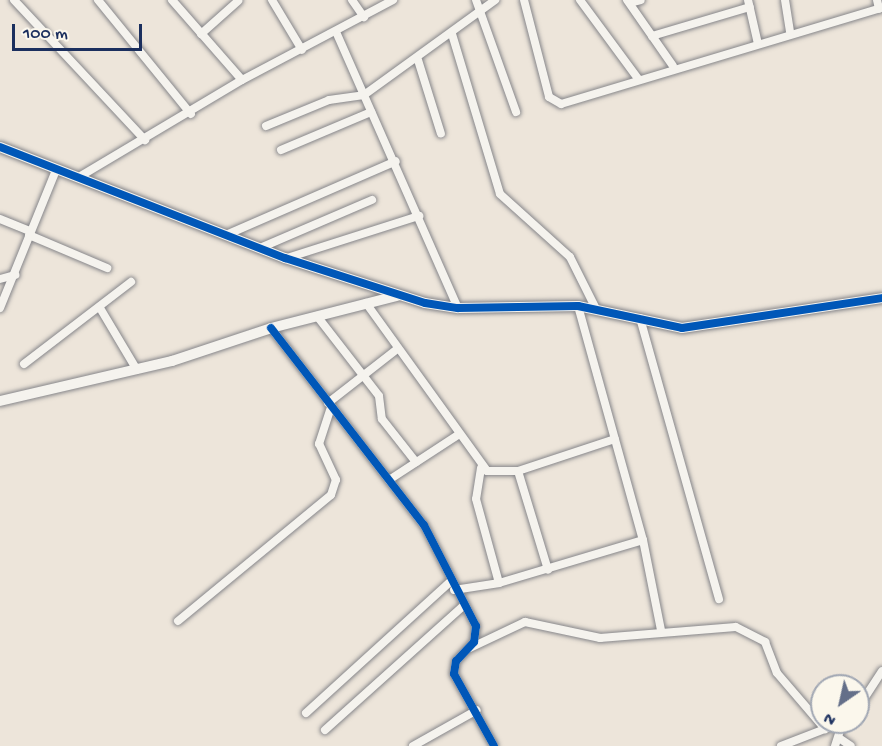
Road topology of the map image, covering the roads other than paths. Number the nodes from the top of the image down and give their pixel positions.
1 (14, 0) edge
2 (98, 0) edge
3 (172, 0) edge
4 (272, 0) edge
5 (352, 0) edge
6 (393, 0) edge
7 (476, 0) edge
8 (495, 0) edge
9 (524, 0) edge
10 (580, 0) edge
11 (641, 0) edge
12 (784, 0) edge
13 (877, 0) edge
14 (238, 1) edge
15 (628, 2) edge
16 (749, 3) edge
17 (482, 8) junction
18 (880, 9) edge
19 (364, 17) junction
20 (790, 32) junction
21 (201, 34) junction
22 (337, 34) junction
23 (452, 34) junction
24 (652, 36) junction
25 (758, 44) junction
26 (302, 50) junction
27 (418, 60) junction
28 (673, 66) junction
29 (242, 80) junction
30 (639, 80) junction
31 (363, 95) junction
32 (371, 112) junction
33 (516, 112) dead end
34 (191, 114) junction
35 (266, 126) dead end
36 (441, 134) dead end
37 (145, 140) junction
38 (0, 147) edge
39 (281, 150) dead end
40 (396, 161) junction
41 (56, 170) junction
42 (79, 177) junction
43 (372, 200) dead end
44 (419, 216) junction
45 (0, 219) edge
46 (30, 233) junction
47 (226, 235) junction
48 (260, 248) junction
49 (285, 258) junction
50 (107, 268) dead end
51 (15, 275) junction
52 (0, 279) edge
53 (131, 282) dead end
54 (399, 296) junction
55 (882, 298) edge
56 (366, 303) junction
57 (578, 306) junction
58 (0, 308) edge
59 (100, 308) junction
60 (458, 308) junction
61 (596, 309) junction
62 (317, 316) junction
63 (640, 318) junction
64 (271, 328) junction
65 (397, 350) junction
66 (24, 364) dead end
67 (137, 370) junction
68 (362, 377) junction
69 (0, 401) edge
70 (330, 405) junction
71 (458, 435) junction
72 (615, 439) junction
73 (416, 462) junction
74 (481, 468) junction
75 (518, 471) junction
76 (389, 480) junction
77 (643, 540) junction
78 (548, 570) junction
79 (450, 582) junction
80 (499, 583) junction
81 (454, 590) junction
82 (719, 599) dead end
83 (463, 606) junction
84 (178, 621) dead end
85 (661, 630) junction
86 (468, 649) junction
87 (882, 671) edge
88 (870, 690) edge
89 (477, 710) junction
90 (810, 712) edge
91 (306, 713) dead end
92 (325, 730) dead end
93 (812, 734) edge
94 (837, 742) edge
95 (413, 746) edge
96 (495, 746) edge
97 (782, 746) edge
98 (851, 746) edge

1 - 37 street
2 - 34 street
3 - 21 street
4 - 26 street
5 - 19 street
6 - 19 street
7 - 17 street
8 - 17 street
9 - 30 street
10 - 30 street
11 - 15 street
12 - 20 street
13 - 18 street
14 - 21 street
15 - 24 street
16 - 24 street
16 - 25 street
17 - 23 street
17 - 33 street
18 - 20 street
19 - 22 street
20 - 25 street
21 - 29 street
22 - 26 street
22 - 31 street
23 - 27 street
23 - 61 street
24 - 28 street
25 - 28 street
26 - 29 street
27 - 31 street
27 - 36 street
28 - 30 street
29 - 34 street
31 - 32 street
31 - 35 street
32 - 39 street
32 - 40 street
34 - 37 street
37 - 42 street
38 - 41 street
40 - 44 street
40 - 47 street
41 - 42 street
41 - 46 street
42 - 47 street
43 - 48 street
44 - 49 street
44 - 60 street
45 - 46 street
46 - 50 street
46 - 51 street
47 - 48 street
48 - 49 street
49 - 54 street
51 - 52 street
51 - 58 street
53 - 59 street
54 - 56 street
54 - 60 street
55 - 63 street
56 - 62 street
56 - 65 street
57 - 60 street
57 - 61 street
57 - 72 street
59 - 66 street
59 - 67 street
61 - 63 street
62 - 64 street
62 - 68 street
63 - 82 street
64 - 67 street
64 - 70 street
65 - 68 street
65 - 71 street
67 - 69 street
68 - 70 street
68 - 73 street
70 - 76 street
70 - 84 street
71 - 73 street
71 - 74 street
72 - 75 street
72 - 77 street
73 - 76 street
74 - 75 street
74 - 80 street
75 - 78 street
76 - 79 street
77 - 78 street
77 - 85 street
78 - 80 street
79 - 81 street
79 - 91 street
80 - 81 street
81 - 83 street
83 - 86 street
83 - 92 street
85 - 86 street
85 - 90 street
86 - 89 street
87 - 88 street
89 - 95 street
89 - 96 street
93 - 97 street
94 - 98 street

